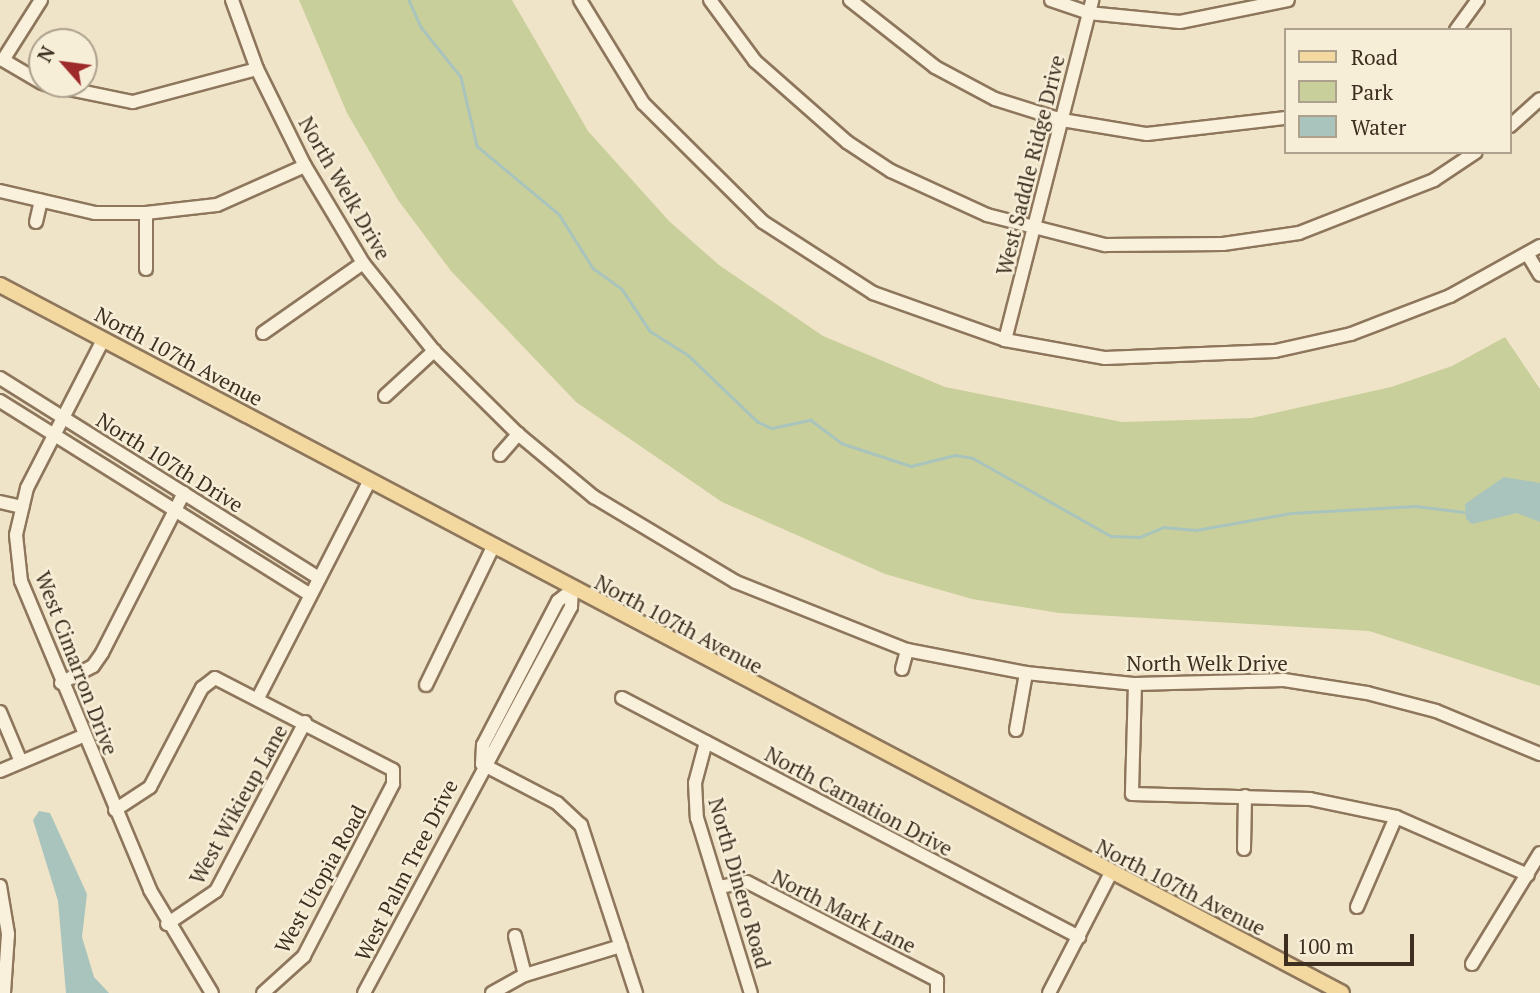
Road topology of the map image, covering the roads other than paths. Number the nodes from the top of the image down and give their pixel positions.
1 (41, 0) edge
2 (232, 0) edge
3 (580, 0) edge
4 (710, 0) edge
5 (850, 0) edge
6 (1051, 0) edge
7 (1288, 0) edge
8 (1478, 0) edge
9 (1090, 7) edge
10 (1457, 28) edge
11 (257, 69) junction
12 (28, 75) edge
13 (98, 95) edge
14 (1540, 99) edge
15 (1284, 118) edge
16 (1062, 120) junction
17 (1512, 124) edge
18 (1473, 154) edge
19 (305, 166) junction
20 (0, 191) edge
21 (41, 201) junction
22 (146, 213) junction
23 (36, 222) dead end
24 (1034, 229) junction
25 (1540, 246) edge
26 (1528, 255) junction
27 (363, 263) junction
28 (146, 269) dead end
29 (1540, 275) edge
30 (0, 285) edge
31 (263, 333) dead end
32 (103, 340) junction
33 (1005, 340) junction
34 (434, 351) junction
35 (0, 378) edge
36 (385, 396) dead end
37 (0, 401) edge
38 (63, 418) junction
39 (518, 434) junction
40 (54, 435) junction
41 (500, 455) dead end
42 (370, 480) junction
43 (184, 492) junction
44 (0, 502) edge
45 (22, 507) junction
46 (175, 511) junction
47 (17, 546) junction
48 (493, 547) junction
49 (31, 548) dead end
50 (319, 578) junction
51 (572, 590) junction
52 (310, 595) junction
53 (907, 650) junction
54 (902, 669) dead end
55 (1026, 673) junction
56 (61, 682) junction
57 (1135, 684) junction
58 (426, 685) dead end
59 (258, 698) junction
60 (622, 698) dead end
61 (0, 712) edge
62 (305, 722) junction
63 (1016, 730) dead end
64 (83, 736) junction
65 (706, 742) junction
66 (1540, 754) edge
67 (21, 762) junction
68 (482, 764) junction
69 (0, 771) edge
70 (1245, 796) junction
71 (115, 810) junction
72 (1396, 817) junction
73 (1244, 849) dead end
74 (1540, 853) edge
75 (1111, 875) junction
76 (1528, 875) junction
77 (0, 886) edge
78 (719, 887) junction
79 (1357, 906) dead end
80 (167, 924) junction
81 (515, 936) dead end
82 (1079, 937) junction
83 (621, 946) junction
84 (1472, 964) dead end
85 (525, 975) junction
86 (4, 993) edge
87 (212, 993) edge
88 (263, 993) edge
89 (364, 993) edge
90 (492, 993) edge
91 (636, 993) edge
92 (751, 993) edge
93 (937, 993) edge
94 (1049, 993) edge
95 (1342, 993) edge

1 - 12 street
2 - 11 street, North Welk Drive
3 - 33 street
4 - 24 street
5 - 16 street
6 - 9 street
7 - 9 street
8 - 10 street
9 - 16 street, West Saddle Ridge Drive
11 - 13 street
11 - 19 street, North Welk Drive
14 - 17 street
15 - 16 street
16 - 24 street, West Saddle Ridge Drive
18 - 24 street
19 - 22 street
19 - 27 street, North Welk Drive
20 - 21 street
21 - 22 street
21 - 23 street
22 - 28 street
24 - 33 street, West Saddle Ridge Drive
25 - 26 street
26 - 29 street
26 - 33 street
27 - 31 street
27 - 34 street, North Welk Drive
30 - 32 main road, North 107th Avenue
32 - 38 street, West Cimarron Drive
32 - 42 main road, North 107th Avenue
34 - 36 street
34 - 39 street, North Welk Drive
35 - 38 street, North 107th Drive
37 - 40 street, North 107th Drive
38 - 40 street, West Cimarron Drive
38 - 43 street, North 107th Drive
39 - 41 street
39 - 53 street, North Welk Drive
40 - 45 street, West Cimarron Drive
40 - 46 street, North 107th Drive
42 - 48 main road, North 107th Avenue
42 - 50 street, West Wikieup Lane
43 - 46 street
43 - 50 street, North 107th Drive
44 - 45 street
45 - 47 street, West Cimarron Drive
46 - 52 street, North 107th Drive
46 - 56 street
47 - 49 street
47 - 56 street, West Cimarron Drive
48 - 51 main road, North 107th Avenue
48 - 58 street
50 - 52 street, West Wikieup Lane
51 - 68 street, West Palm Tree Drive
51 - 75 main road, North 107th Avenue
52 - 59 street, West Wikieup Lane
53 - 54 street
53 - 55 street, North Welk Drive
55 - 57 street, North Welk Drive
55 - 63 street
56 - 64 street, West Cimarron Drive
57 - 66 street, North Welk Drive
57 - 70 street
59 - 62 street
59 - 71 street
60 - 65 street, North Carnation Drive
61 - 67 street
62 - 80 street, West Wikieup Lane
62 - 88 street, West Utopia Road
64 - 67 street
64 - 71 street, West Cimarron Drive
65 - 78 street, North Dinero Road
65 - 82 street, North Carnation Drive
67 - 69 street
68 - 83 street
68 - 89 street, West Palm Tree Drive
70 - 72 street
70 - 73 street
71 - 80 street, West Cimarron Drive
72 - 76 street
72 - 79 street
74 - 76 street
75 - 82 street
75 - 95 main road, North 107th Avenue
76 - 84 street
77 - 86 street
78 - 92 street, North Dinero Road
78 - 93 street, North Mark Lane
80 - 87 street, West Cimarron Drive
81 - 85 street
82 - 94 street
83 - 85 street
83 - 91 street
85 - 90 street

